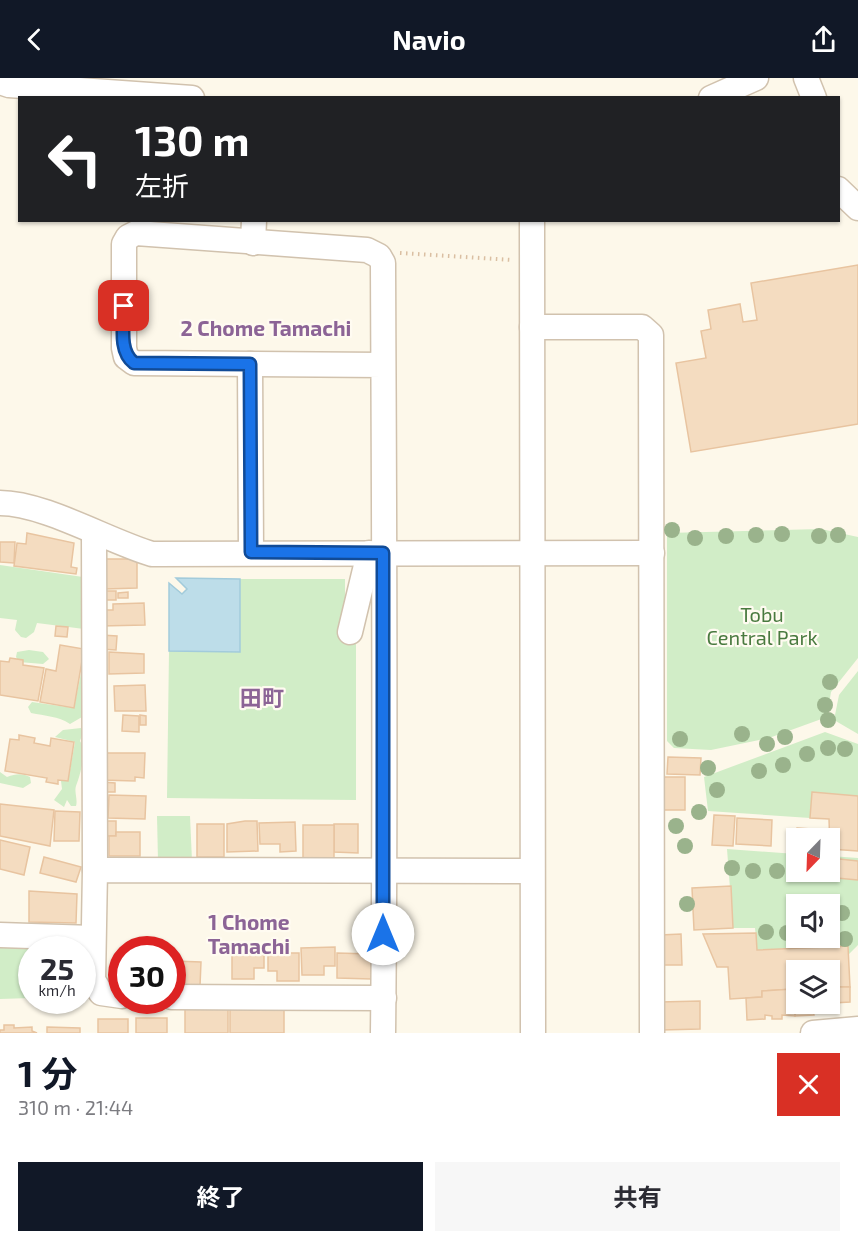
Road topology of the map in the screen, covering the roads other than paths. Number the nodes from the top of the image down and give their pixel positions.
1 (756, 78) edge
2 (806, 78) edge
3 (0, 82) edge
4 (164, 96) edge
5 (716, 96) edge
6 (813, 96) edge
7 (840, 191) edge
8 (858, 208) edge
9 (532, 222) edge
10 (253, 232) edge
11 (532, 327) junction
12 (250, 364) junction
13 (383, 365) junction
14 (0, 503) edge
15 (94, 532) junction
16 (251, 552) junction
17 (376, 553) junction
18 (533, 553) junction
19 (652, 553) junction
20 (350, 632) dead end
21 (383, 869) junction
22 (94, 870) junction
23 (532, 871) junction
24 (0, 935) edge
25 (31, 936) edge
26 (93, 936) edge
27 (186, 996) edge
28 (384, 998) junction
29 (858, 1029) edge
30 (383, 1033) edge
31 (533, 1033) edge
32 (652, 1033) edge
33 (813, 1033) edge

1 - 5 street
2 - 6 street
3 - 4 street
7 - 8 street
9 - 11 street
10 - 12 street
10 - 13 street
11 - 18 street
11 - 19 street
12 - 13 street
12 - 16 street
13 - 17 street
14 - 15 street
15 - 16 street
15 - 22 street
16 - 17 street
17 - 18 street
17 - 20 street
17 - 21 street
18 - 19 street
18 - 23 street
19 - 32 street
21 - 22 street
21 - 23 street
21 - 28 street
22 - 26 street
23 - 31 street
24 - 25 street
27 - 28 street
28 - 30 street
29 - 33 street

